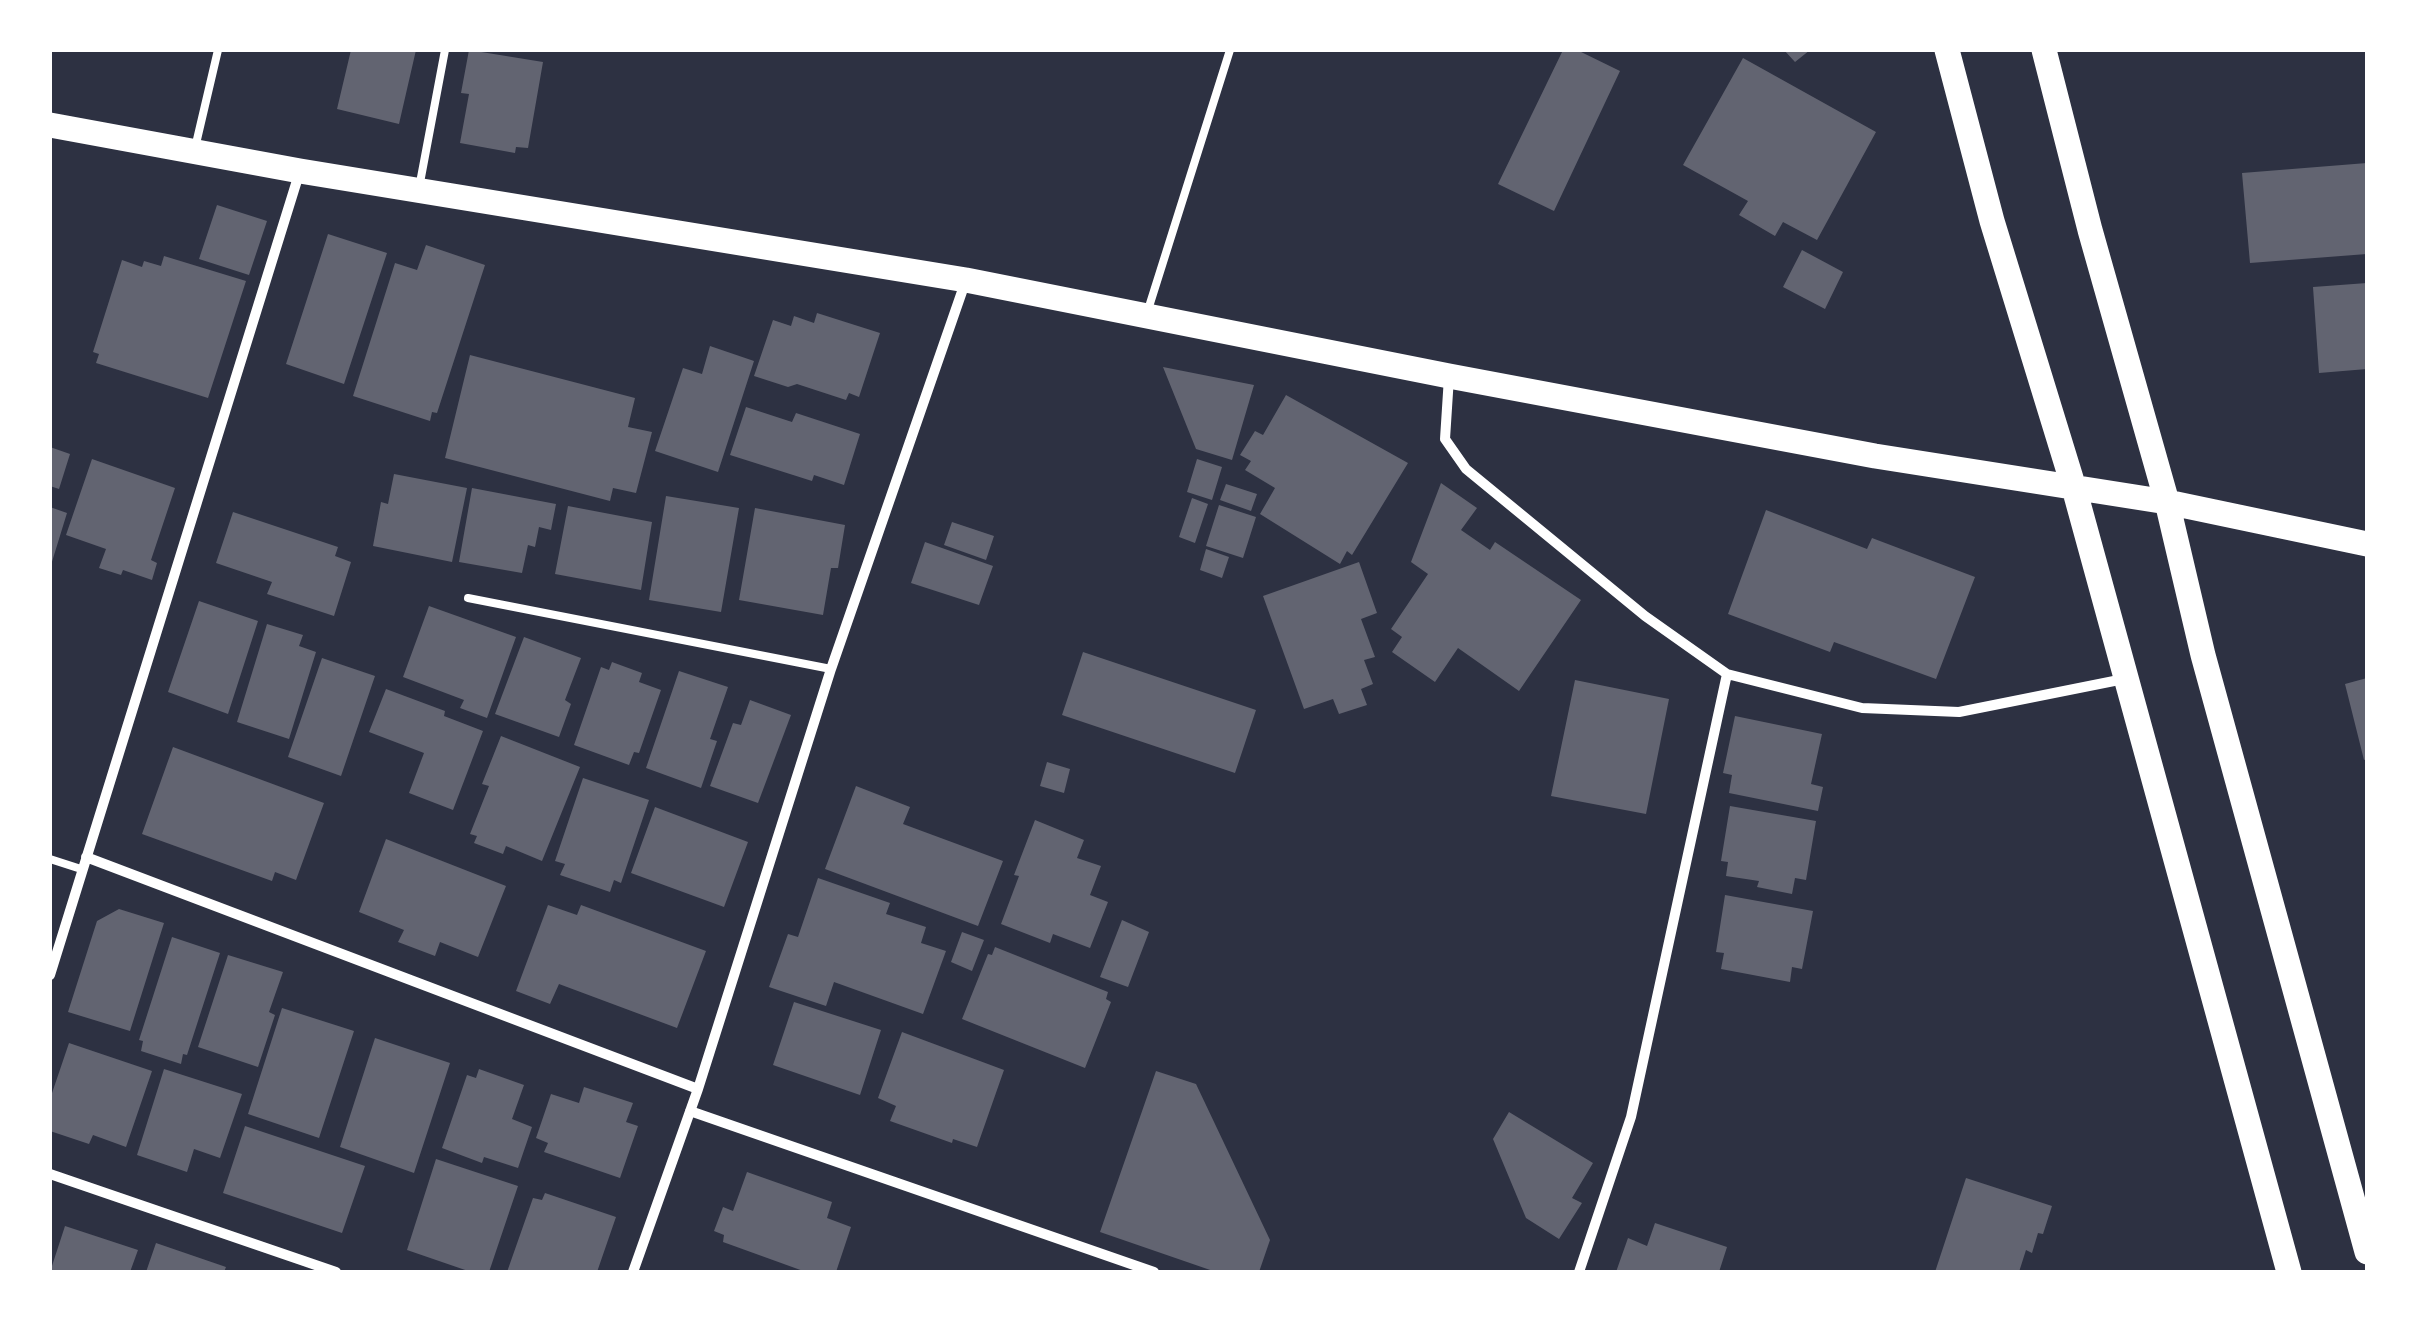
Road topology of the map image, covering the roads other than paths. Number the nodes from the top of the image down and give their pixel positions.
1 (218, 50) edge
2 (445, 50) edge
3 (1230, 50) edge
4 (1947, 50) edge
5 (2044, 50) edge
6 (50, 125) edge
7 (194, 151) junction
8 (300, 171) junction
9 (418, 190) junction
10 (966, 280) junction
11 (1146, 316) junction
12 (1449, 376) junction
13 (2074, 488) junction
14 (2167, 502) junction
15 (2367, 544) edge
16 (468, 598) dead end
17 (831, 669) junction
18 (1727, 674) junction
19 (2124, 679) junction
20 (86, 857) junction
21 (50, 859) edge
22 (81, 870) junction
23 (50, 975) edge
24 (698, 1089) junction
25 (690, 1111) junction
26 (50, 1174) edge
27 (2367, 1252) edge
28 (336, 1272) edge
29 (633, 1272) edge
30 (1154, 1272) edge
31 (1580, 1272) edge
32 (2289, 1272) edge

1 - 7 lane
2 - 9 lane
3 - 11 lane
4 - 13 main road
5 - 14 main road
6 - 7 main road
7 - 8 main road
8 - 9 main road
8 - 20 street
9 - 10 main road
10 - 11 main road
10 - 17 street
11 - 12 main road
12 - 13 main road
12 - 18 street
13 - 14 main road
13 - 19 main road
14 - 15 main road
14 - 27 main road
16 - 17 lane
17 - 24 street
18 - 19 street
18 - 31 street
19 - 32 main road
20 - 22 street
20 - 24 street
21 - 22 lane
22 - 23 street
24 - 25 street
25 - 29 street
25 - 30 street
26 - 28 street

